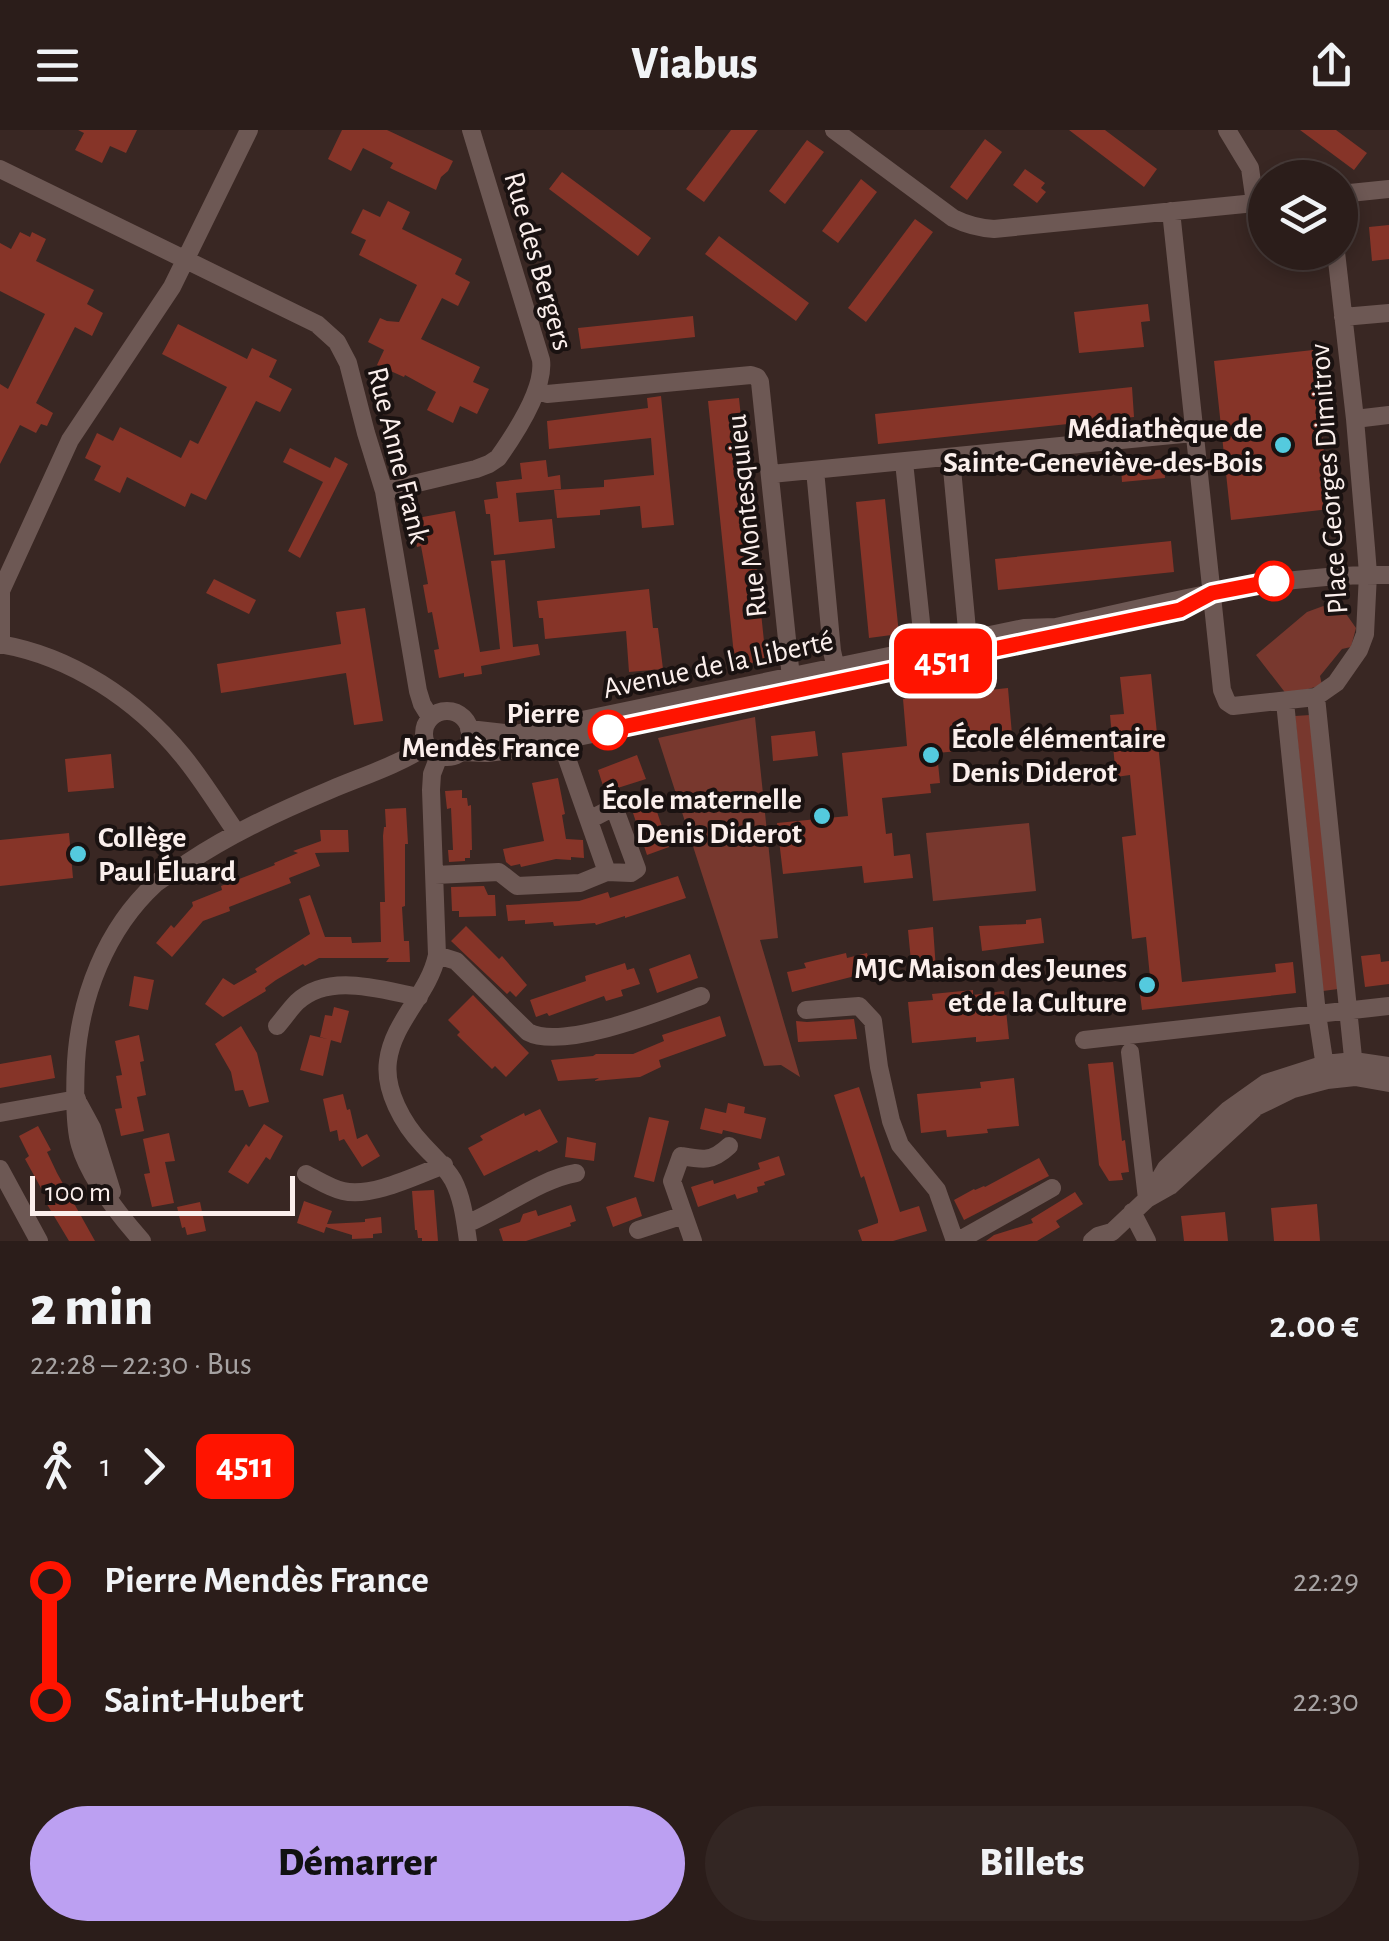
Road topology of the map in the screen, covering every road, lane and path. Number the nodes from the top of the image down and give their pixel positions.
1 (249, 130) edge
2 (471, 130) edge
3 (834, 130) edge
4 (1227, 130) edge
5 (1248, 165) edge
6 (0, 170) edge
7 (1389, 189) edge
8 (1358, 192) edge
9 (1248, 203) edge
10 (1171, 211) junction
11 (186, 260) junction
12 (1338, 270) edge
13 (1389, 312) edge
14 (1343, 317) junction
15 (537, 390) junction
16 (1389, 415) edge
17 (1355, 418) junction
18 (1194, 432) junction
19 (951, 458) junction
20 (904, 462) junction
21 (816, 470) junction
22 (771, 474) junction
23 (384, 490) junction
24 (1368, 574) junction
25 (1389, 578) edge
26 (1, 592) edge
27 (1212, 593) junction
28 (0, 644) edge
29 (968, 648) junction
30 (924, 656) junction
31 (837, 675) junction
32 (792, 684) junction
33 (1316, 697) junction
34 (1285, 702) junction
35 (430, 718) junction
36 (469, 729) junction
37 (561, 732) junction
38 (433, 751) junction
39 (461, 752) junction
40 (588, 820) junction
41 (236, 832) junction
42 (607, 872) junction
43 (435, 875) junction
44 (437, 955) junction
45 (701, 996) dead end
46 (419, 997) junction
47 (1389, 1006) edge
48 (806, 1010) dead end
49 (1349, 1010) junction
50 (1317, 1014) junction
51 (278, 1026) dead end
52 (1084, 1040) dead end
53 (1130, 1052) dead end
54 (1389, 1066) edge
55 (1354, 1069) junction
56 (1326, 1072) junction
57 (1389, 1083) edge
58 (77, 1100) junction
59 (0, 1112) edge
60 (729, 1146) dead end
61 (444, 1165) junction
62 (0, 1170) edge
63 (576, 1173) dead end
64 (306, 1174) dead end
65 (1052, 1188) dead end
66 (1147, 1198) junction
67 (1132, 1212) junction
68 (684, 1214) junction
69 (638, 1230) dead end
70 (467, 1232) edge
71 (133, 1238) edge
72 (1115, 1238) edge
73 (39, 1241) edge
74 (693, 1241) edge
75 (957, 1241) edge
76 (1092, 1241) edge
77 (1147, 1241) edge

1 - 11 street
2 - 15 street, Rue des Bergers
3 - 10 street
4 - 5 street
6 - 11 street, Rue Anne Frank
7 - 8 street
9 - 10 street
10 - 18 street
11 - 23 street, Rue Anne Frank
11 - 26 street
12 - 14 street, Place Georges Dimitrov
13 - 14 street
14 - 17 street, Place Georges Dimitrov
15 - 22 street, Rue Montesquieu
15 - 23 street, Rue des Bergers
16 - 17 street
17 - 24 street, Place Georges Dimitrov
18 - 19 street
18 - 27 street
19 - 20 street
19 - 29 street
20 - 21 street
20 - 30 street
21 - 22 street
21 - 31 street
22 - 32 street, Rue Montesquieu
23 - 35 street, Rue Anne Frank
24 - 25 street, Avenue de la Liberté
24 - 27 street, Avenue de la Liberté
24 - 33 street, Place Georges Dimitrov
26 - 28 street
27 - 29 street, Avenue de la Liberté
27 - 34 street
28 - 41 street
29 - 30 street, Avenue de la Liberté
30 - 31 street, Avenue de la Liberté
31 - 32 street, Avenue de la Liberté
32 - 37 street, Avenue de la Liberté
33 - 34 street
33 - 49 street
34 - 50 street
35 - 36 street
35 - 38 street
36 - 37 street, Avenue de la Liberté
36 - 39 street
37 - 39 street, Avenue de la Liberté
37 - 40 street
38 - 39 street
38 - 41 street
38 - 43 street
40 - 42 street
40 - 42 street
41 - 58 street
42 - 43 street
43 - 44 street
44 - 45 street
44 - 46 street
46 - 51 street
46 - 61 street
47 - 49 street
48 - 75 street
49 - 50 street
49 - 55 street
50 - 52 street
50 - 56 street
53 - 66 street
54 - 55 street
55 - 56 street
55 - 57 street
56 - 66 street
58 - 59 street
58 - 71 street
60 - 68 street
61 - 64 street
61 - 70 street
62 - 73 street
63 - 70 street
65 - 75 street
66 - 67 street
67 - 72 street
67 - 77 street
68 - 69 street
68 - 74 street
72 - 76 street

